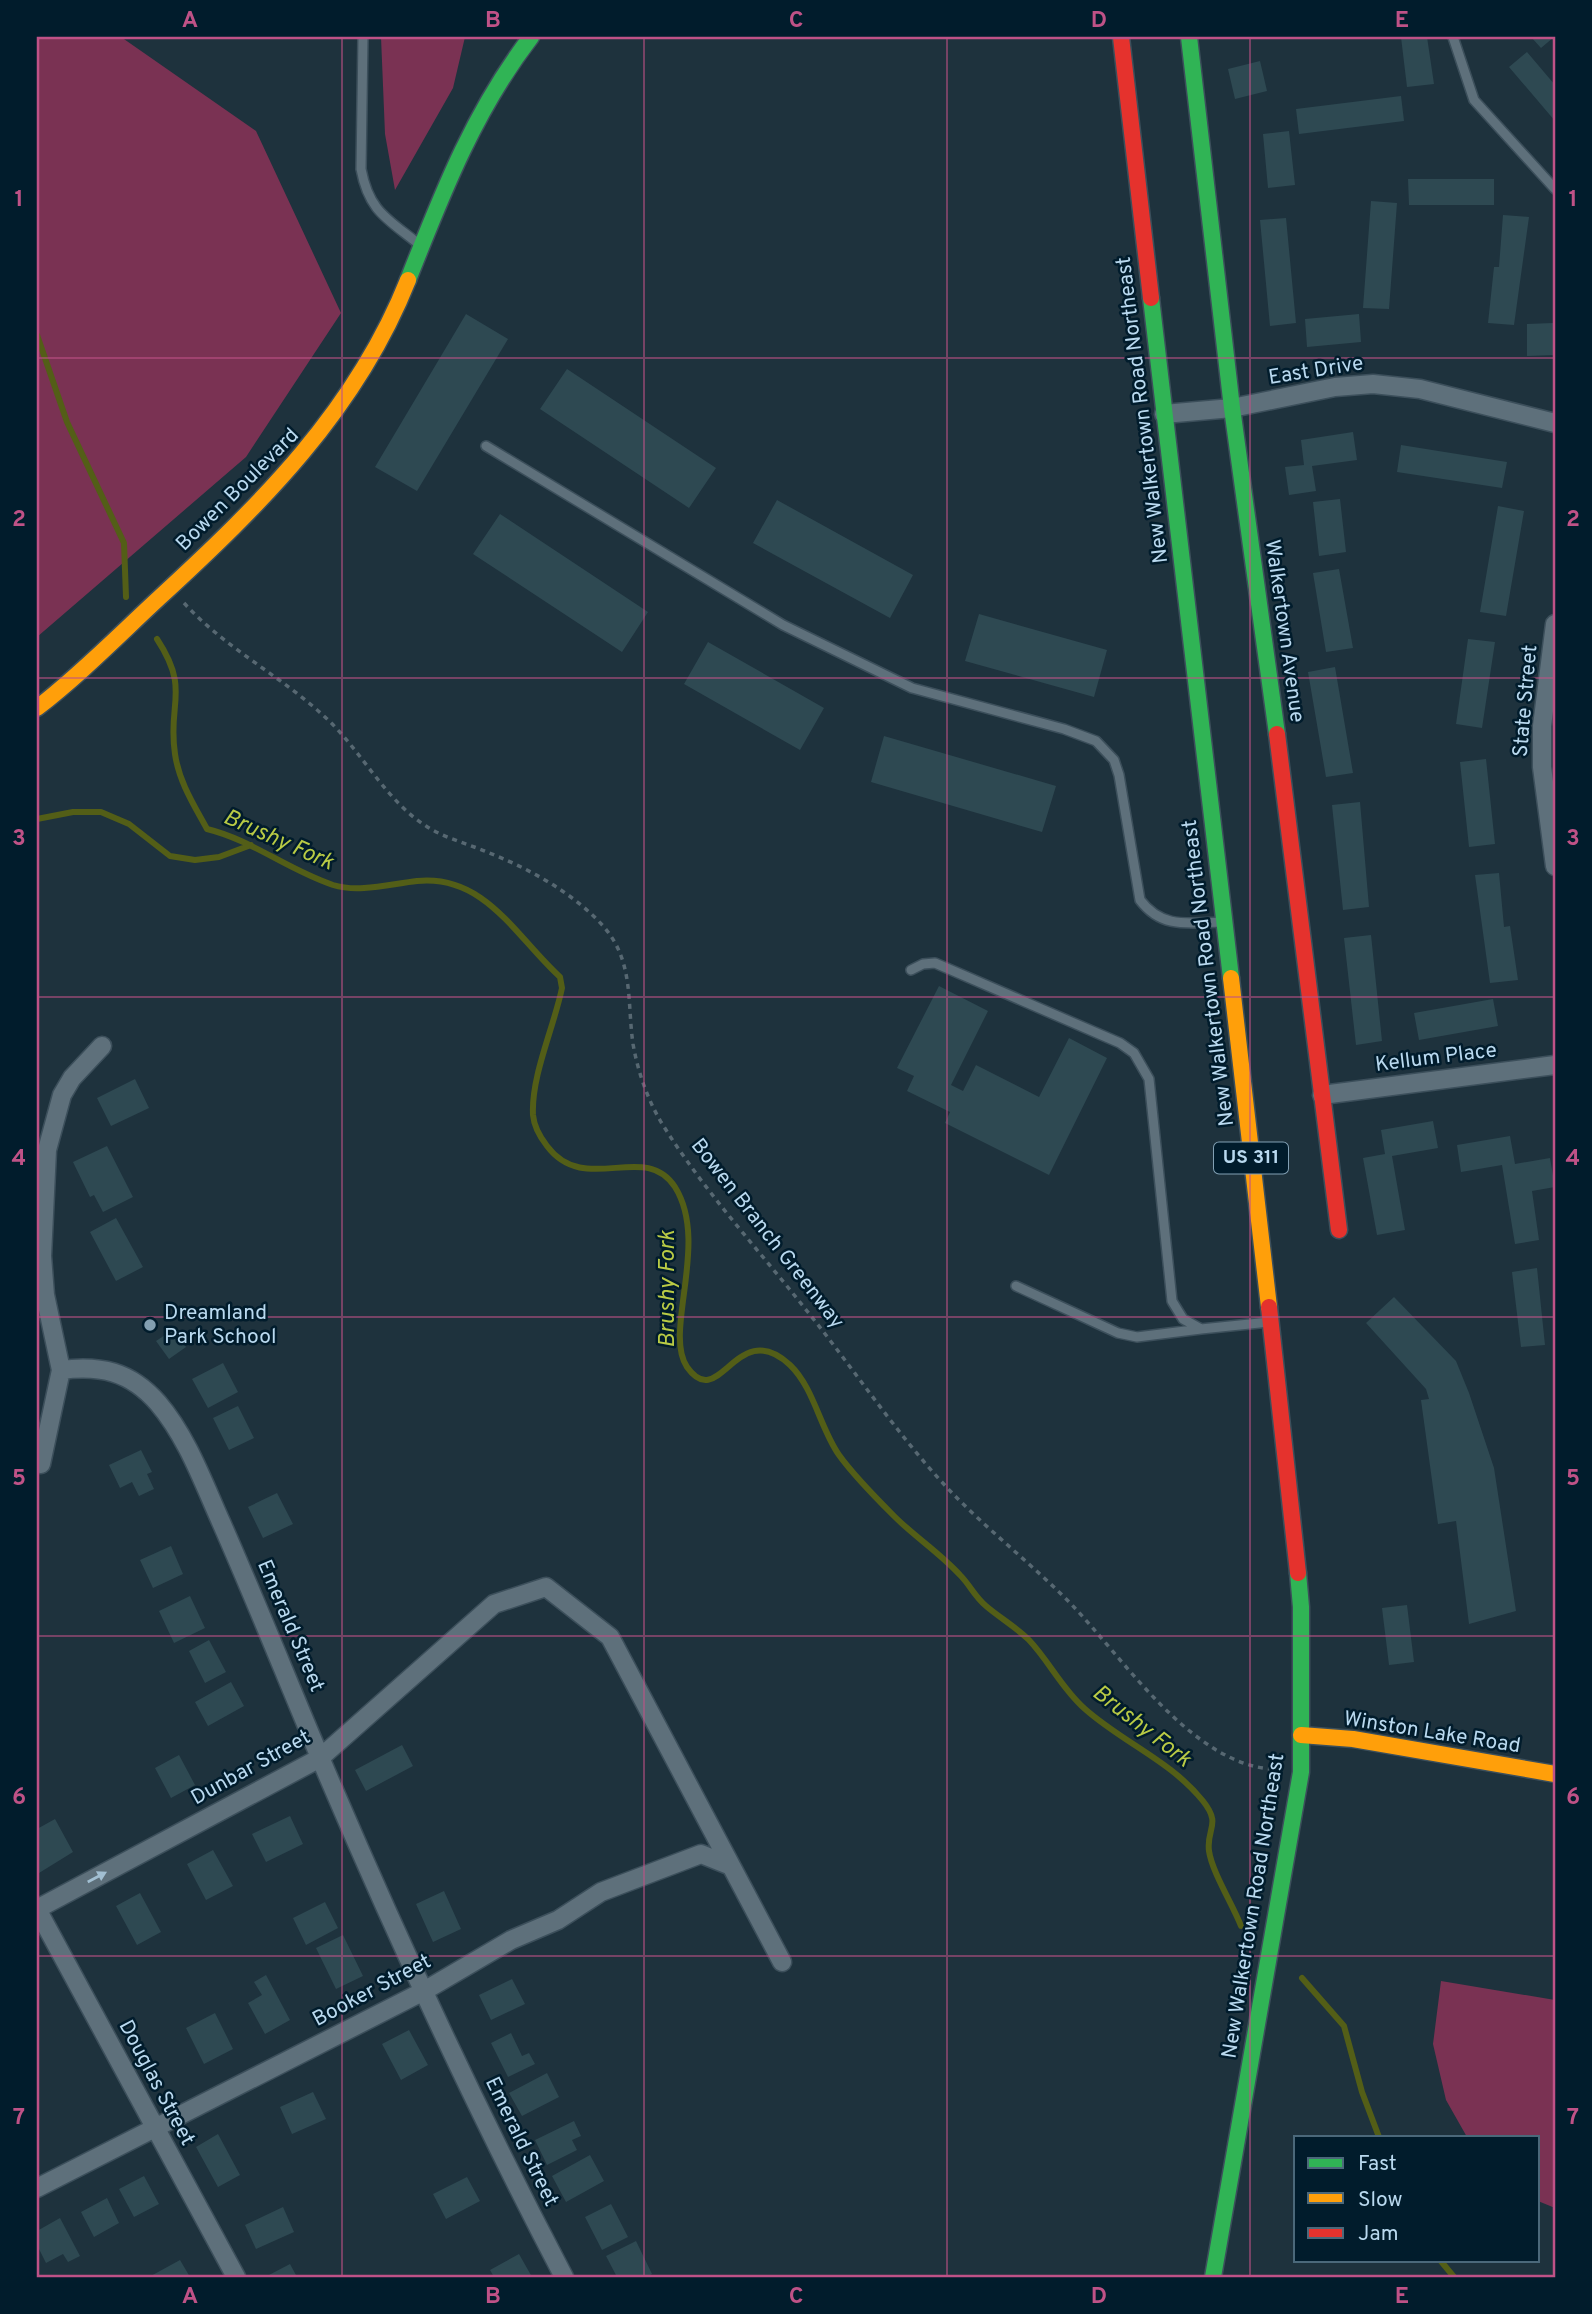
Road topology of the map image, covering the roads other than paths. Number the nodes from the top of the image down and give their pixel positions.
1 (363, 37) edge
2 (531, 37) edge
3 (1121, 37) edge
4 (1189, 37) edge
5 (1453, 37) edge
6 (1555, 190) edge
7 (421, 246) junction
8 (1232, 408) junction
9 (1164, 414) junction
10 (1555, 423) edge
11 (486, 446) dead end
12 (1555, 624) edge
13 (37, 708) edge
14 (1549, 727) edge
15 (1555, 866) edge
16 (1224, 922) junction
17 (911, 970) dead end
18 (102, 1046) dead end
19 (1555, 1065) edge
20 (1322, 1095) junction
21 (1339, 1230) dead end
22 (1016, 1286) dead end
23 (1271, 1322) junction
24 (1201, 1329) junction
25 (61, 1370) junction
26 (41, 1464) dead end
27 (1301, 1735) junction
28 (320, 1758) junction
29 (1555, 1774) edge
30 (731, 1866) junction
31 (37, 1909) edge
32 (782, 1962) dead end
33 (424, 1991) junction
34 (154, 2127) junction
35 (37, 2188) edge
36 (236, 2277) edge
37 (564, 2277) edge
38 (1213, 2277) edge

1 - 7 lane
2 - 7 street, Bowen Boulevard
3 - 9 street, New Walkertown Road Northeast / US 311
4 - 8 street, Walkertown Avenue
5 - 6 lane
7 - 13 street, Bowen Boulevard
8 - 9 street, East Drive
8 - 10 street, East Drive
8 - 20 street, Walkertown Avenue
9 - 16 street, New Walkertown Road Northeast / US 311
11 - 16 lane
12 - 14 street, State Street
14 - 15 street, State Street
16 - 23 street, New Walkertown Road Northeast / US 311
17 - 24 lane
18 - 25 street
19 - 20 street, Kellum Place
20 - 21 street, Walkertown Avenue
22 - 24 lane
23 - 24 lane
23 - 27 street, New Walkertown Road Northeast / US 311
25 - 26 street
25 - 28 street, Emerald Street
27 - 29 street, Winston Lake Road
27 - 38 street, New Walkertown Road Northeast / US 311
28 - 30 street, Dunbar Street
31 -> 28 street, Dunbar Street
28 - 33 street, Emerald Street
30 - 32 street
30 - 33 street, Booker Street
31 - 34 street, Douglas Street
33 - 34 street, Booker Street
33 - 37 street, Emerald Street
34 - 35 street, Booker Street
34 - 36 street, Douglas Street

